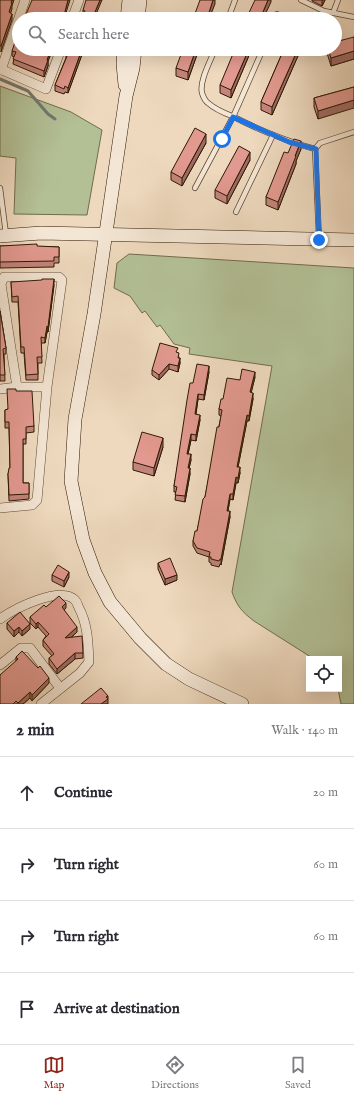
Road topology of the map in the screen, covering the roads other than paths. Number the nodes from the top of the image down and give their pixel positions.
1 (25, 0) edge
2 (79, 0) edge
3 (129, 0) edge
4 (140, 0) edge
5 (235, 0) edge
6 (301, 0) edge
7 (338, 0) edge
8 (21, 12) edge
9 (75, 12) edge
10 (128, 12) edge
11 (139, 12) edge
12 (231, 12) edge
13 (328, 12) edge
14 (333, 12) edge
15 (342, 15) edge
16 (354, 18) edge
17 (12, 36) edge
18 (58, 56) edge
19 (124, 56) edge
20 (134, 56) edge
21 (212, 56) edge
22 (260, 56) edge
23 (0, 70) edge
24 (126, 96) junction
25 (233, 117) junction
26 (354, 132) edge
27 (273, 135) junction
28 (316, 149) junction
29 (0, 188) edge
30 (195, 188) dead end
31 (236, 212) dead end
32 (105, 234) junction
33 (3, 235) edge
34 (319, 240) junction
35 (354, 240) edge
36 (17, 387) junction
37 (47, 387) junction
38 (0, 389) edge
39 (0, 508) edge
40 (0, 619) edge
41 (0, 664) edge
42 (60, 688) junction
43 (41, 704) edge
44 (242, 704) edge

1 - 8 street
2 - 9 street
3 - 10 street
4 - 11 street
5 - 12 lane
6 - 13 lane
7 - 14 lane
15 - 16 lane
17 - 23 street
18 - 23 street
19 - 24 street
20 - 24 street
21 - 25 lane
22 - 25 lane
24 - 32 street
25 - 27 lane
25 - 30 lane
26 - 28 lane
27 - 28 lane
27 - 31 lane
28 - 34 lane
29 - 33 lane
32 - 33 street
32 - 34 street
32 - 44 street
34 - 35 street
36 - 37 street
36 - 37 street
36 - 38 street
37 - 39 street
40 - 42 street
41 - 42 street
42 - 43 street

